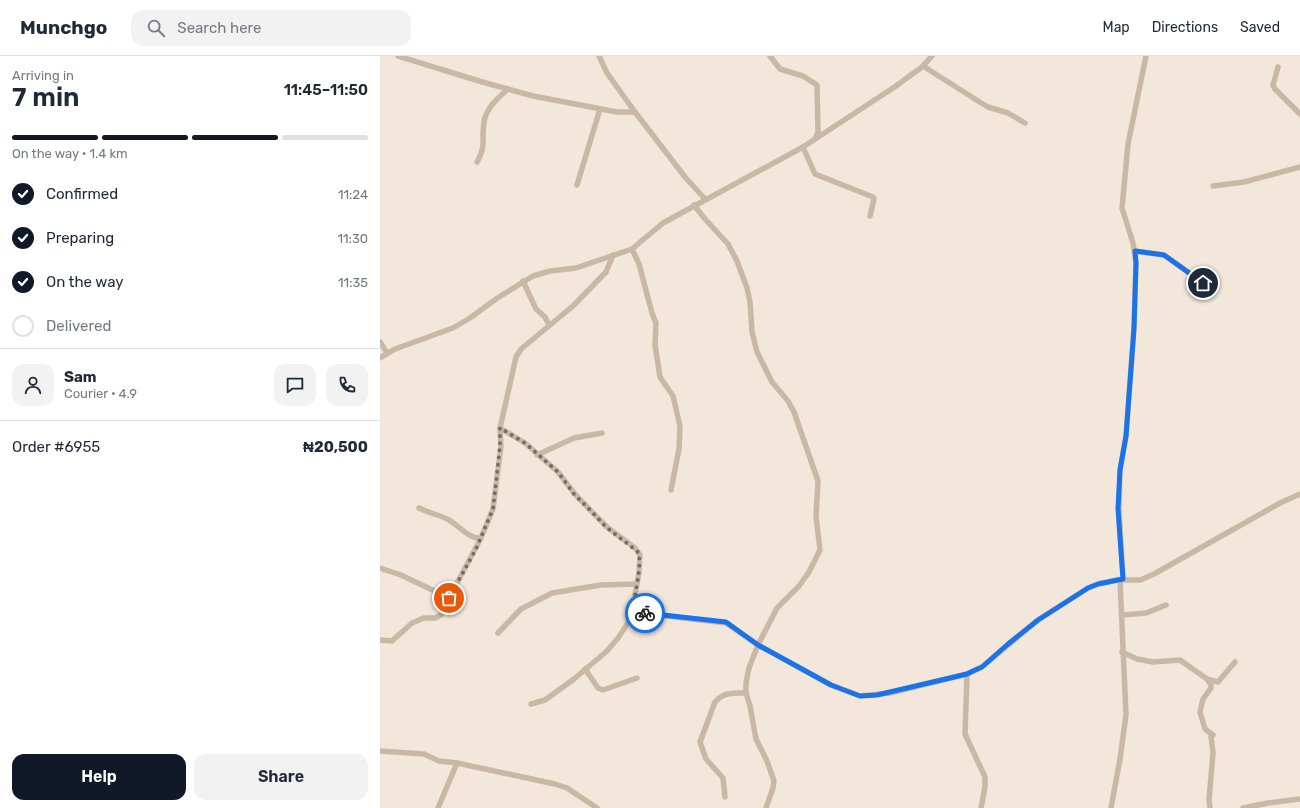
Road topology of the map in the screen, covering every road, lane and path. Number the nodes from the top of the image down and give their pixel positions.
1 (398, 56) edge
2 (599, 56) edge
3 (770, 56) edge
4 (932, 56) edge
5 (1146, 56) edge
6 (923, 66) junction
7 (1278, 67) dead end
8 (508, 89) junction
9 (600, 109) junction
10 (635, 112) junction
11 (1300, 114) edge
12 (1025, 123) dead end
13 (816, 138) junction
14 (803, 147) junction
15 (477, 162) dead end
16 (1300, 167) edge
17 (577, 185) dead end
18 (1213, 186) dead end
19 (705, 199) junction
20 (694, 205) junction
21 (870, 216) dead end
22 (632, 249) junction
23 (1135, 251) junction
24 (614, 255) junction
25 (523, 281) junction
26 (1205, 288) dead end
27 (549, 325) junction
28 (380, 342) edge
29 (386, 353) junction
30 (380, 358) edge
31 (500, 428) junction
32 (602, 433) dead end
33 (538, 455) junction
34 (671, 490) dead end
35 (1300, 494) edge
36 (420, 508) dead end
37 (482, 538) junction
38 (380, 568) edge
39 (1122, 580) junction
40 (636, 584) junction
41 (449, 598) junction
42 (1166, 605) dead end
43 (632, 612) junction
44 (1123, 615) junction
45 (637, 627) dead end
46 (498, 632) dead end
47 (380, 640) edge
48 (758, 645) junction
49 (1122, 652) junction
50 (1235, 662) dead end
51 (585, 669) junction
52 (967, 674) junction
53 (637, 678) dead end
54 (1207, 679) junction
55 (746, 693) junction
56 (530, 704) dead end
57 (380, 751) edge
58 (457, 763) junction
59 (725, 797) dead end
60 (1300, 799) edge
61 (438, 808) edge
62 (597, 808) edge
63 (766, 808) edge
64 (981, 808) edge
65 (1111, 808) edge
66 (1210, 808) edge
67 (1243, 808) edge

1 - 8 street
2 - 10 street
3 - 13 street
4 - 6 street
5 - 23 street
6 - 12 street
6 - 13 street
7 - 11 street
8 - 9 street
8 - 15 street
9 - 10 street
9 - 17 street
10 - 19 street
13 - 14 street
14 - 19 street
14 - 21 street
16 - 18 street
19 - 20 street
20 - 22 street
20 - 48 street
22 - 24 street
22 - 34 street
23 - 26 street
23 - 39 street
24 - 25 street
24 - 27 street
25 - 27 street
25 - 29 street
27 - 31 street
28 - 29 street
29 - 30 street
31 - 33 street
31 - 37 street
32 - 33 street
33 - 40 street
35 - 39 street
36 - 37 street
37 - 41 street
38 - 41 street
39 - 44 street
39 - 52 street
40 - 43 street
40 - 46 street
41 - 47 street
42 - 44 street
43 - 45 street
43 - 48 street
43 - 51 street
44 - 49 street
48 - 52 street
48 - 55 street
49 - 54 street
49 - 65 street
50 - 54 street
51 - 53 street
51 - 56 street
52 - 64 street
54 - 66 street
55 - 59 street
55 - 63 street
57 - 58 street
58 - 61 street
58 - 62 street
60 - 67 street

